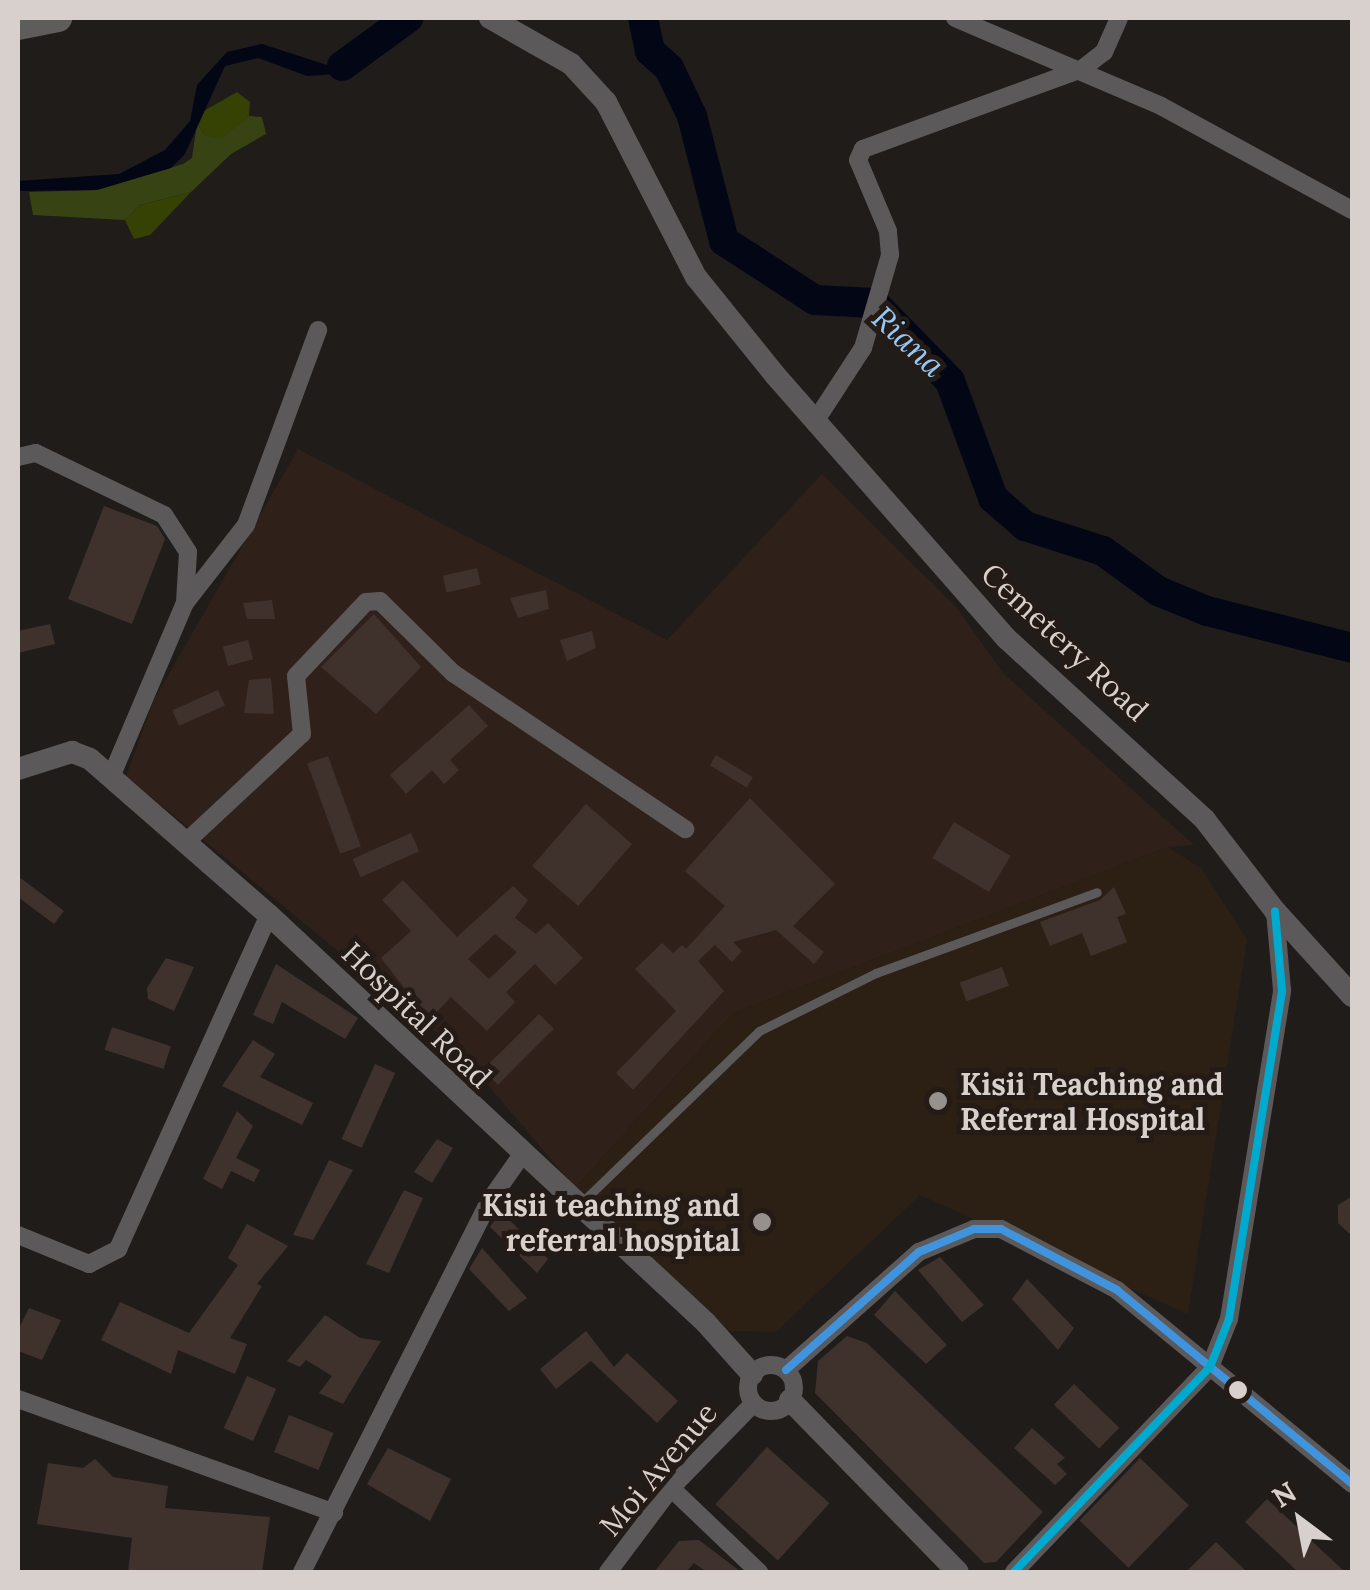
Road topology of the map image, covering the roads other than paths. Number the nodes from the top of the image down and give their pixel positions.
1 (58, 18) edge
2 (490, 18) edge
3 (955, 18) edge
4 (1119, 18) edge
5 (18, 26) edge
6 (1082, 68) junction
7 (1352, 210) edge
8 (318, 330) dead end
9 (816, 420) junction
10 (18, 458) edge
11 (185, 603) junction
12 (18, 769) edge
13 (111, 777) junction
14 (685, 829) dead end
15 (186, 842) junction
16 (1096, 892) dead end
17 (1275, 911) junction
18 (269, 916) junction
19 (1352, 996) edge
20 (522, 1156) junction
21 (577, 1207) junction
22 (18, 1235) edge
23 (1210, 1368) junction
24 (786, 1370) junction
25 (752, 1374) junction
26 (18, 1399) edge
27 (790, 1400) junction
28 (753, 1404) junction
29 (1352, 1484) edge
30 (671, 1488) junction
31 (334, 1513) junction
32 (302, 1572) edge
33 (608, 1572) edge
34 (759, 1572) edge
35 (958, 1572) edge
36 (1014, 1572) edge

1 - 5 main road
2 - 9 street, Cemetery Road
3 - 6 street
4 - 6 street
6 - 7 street
6 - 9 street
8 - 11 street
9 - 17 street, Cemetery Road
10 - 11 street
11 - 13 street
12 - 13 street, Hospital Road
13 - 15 street, Hospital Road
14 - 15 street
15 - 18 street, Hospital Road
16 - 21 lane
17 - 19 street, Cemetery Road
17 - 23 street
18 - 20 street, Hospital Road
18 - 22 street
20 - 21 street, Hospital Road
20 - 31 street
21 - 25 street, Hospital Road
23 - 24 street
23 - 29 street
23 - 36 street
24 - 25 street
24 - 27 street
25 - 28 street
26 - 31 street
27 - 28 street
27 - 35 street
28 - 30 street, Moi Avenue
30 - 33 street, Moi Avenue
30 - 34 street
31 - 32 street

